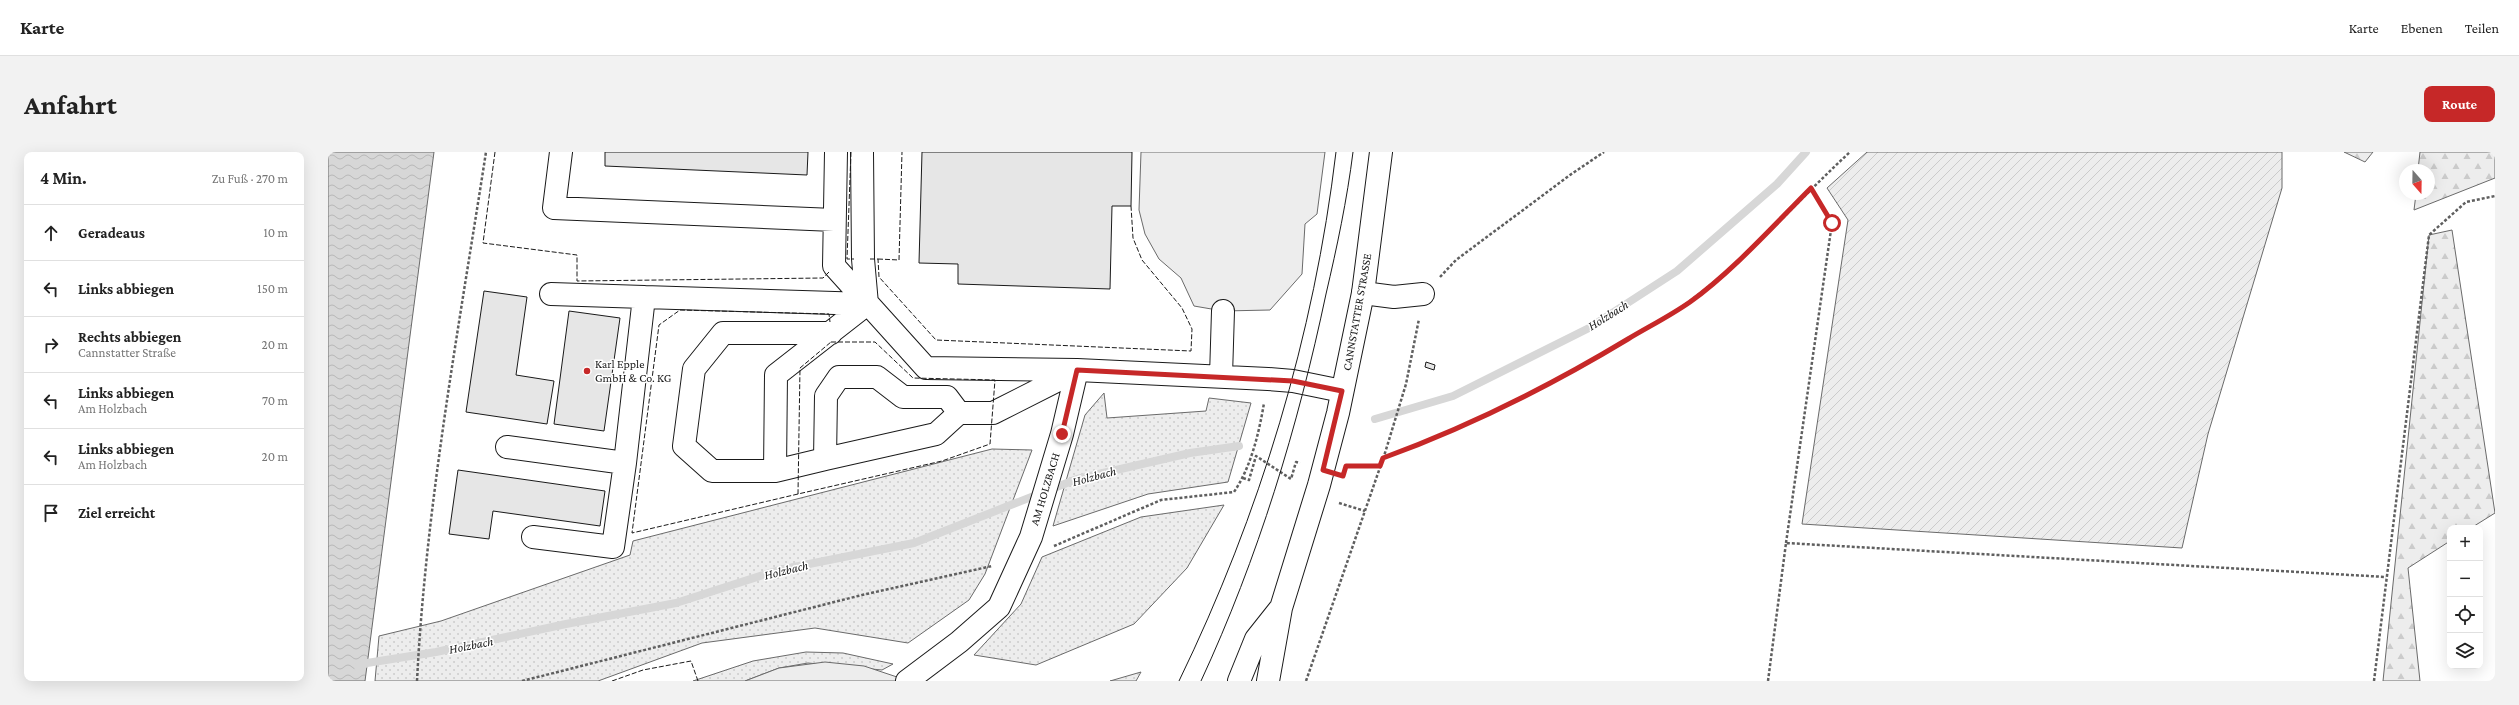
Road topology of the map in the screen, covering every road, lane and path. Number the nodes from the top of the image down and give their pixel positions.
1 (486, 152) edge
2 (561, 152) edge
3 (836, 152) edge
4 (862, 152) edge
5 (1381, 152) edge
6 (1604, 152) edge
7 (1850, 152) edge
8 (1811, 188) junction
9 (2495, 196) edge
10 (834, 220) junction
11 (1363, 293) junction
12 (551, 294) dead end
13 (1423, 294) junction
14 (644, 297) junction
15 (867, 304) junction
16 (1223, 311) dead end
17 (831, 333) junction
18 (1077, 370) junction
19 (1221, 376) junction
20 (1268, 379) junction
21 (1342, 391) junction
22 (959, 413) junction
23 (507, 447) dead end
24 (824, 458) junction
25 (1383, 458) junction
26 (625, 463) junction
27 (1380, 466) junction
28 (1323, 470) junction
29 (774, 471) junction
30 (1243, 478) junction
31 (1339, 496) dead end
32 (1365, 512) junction
33 (533, 537) dead end
34 (1786, 543) junction
35 (1023, 559) junction
36 (2386, 577) junction
37 (1281, 608) junction
38 (417, 680) edge
39 (522, 681) edge
40 (907, 681) edge
41 (1239, 681) edge
42 (1268, 681) edge
43 (1306, 681) edge
44 (1768, 681) edge
45 (2374, 681) edge

1 - 38 path
2 - 10 main road
3 - 10 main road
4 - 15 main road
5 - 11 main road, CANNSTATTER STRASSE
6 - 13 path
7 - 8 path
8 - 25 path
8 - 34 path
9 - 36 path
10 - 15 main road
11 - 13 main road
11 - 21 main road, CANNSTATTER STRASSE
12 - 14 main road
13 - 25 path
14 - 15 main road
14 - 26 main road
15 - 17 main road
15 - 18 main road
16 - 19 main road
17 - 29 main road
17 - 29 main road
18 - 19 main road
18 - 22 main road
18 - 35 main road, AM HOLZBACH
19 - 20 main road
20 - 21 main road
20 - 30 path
21 - 28 main road, CANNSTATTER STRASSE
22 - 24 main road
22 - 24 main road
23 - 26 main road
24 - 29 main road
25 - 27 path
26 - 33 main road
27 - 28 path
27 - 32 path
28 - 30 path
28 - 37 main road, CANNSTATTER STRASSE
30 - 35 path
31 - 32 path
32 - 43 path
34 - 36 path
34 - 44 path
35 - 39 path
35 - 40 main road, AM HOLZBACH
36 - 45 path
37 - 41 main road, CANNSTATTER STRASSE
37 - 42 main road, CANNSTATTER STRASSE

